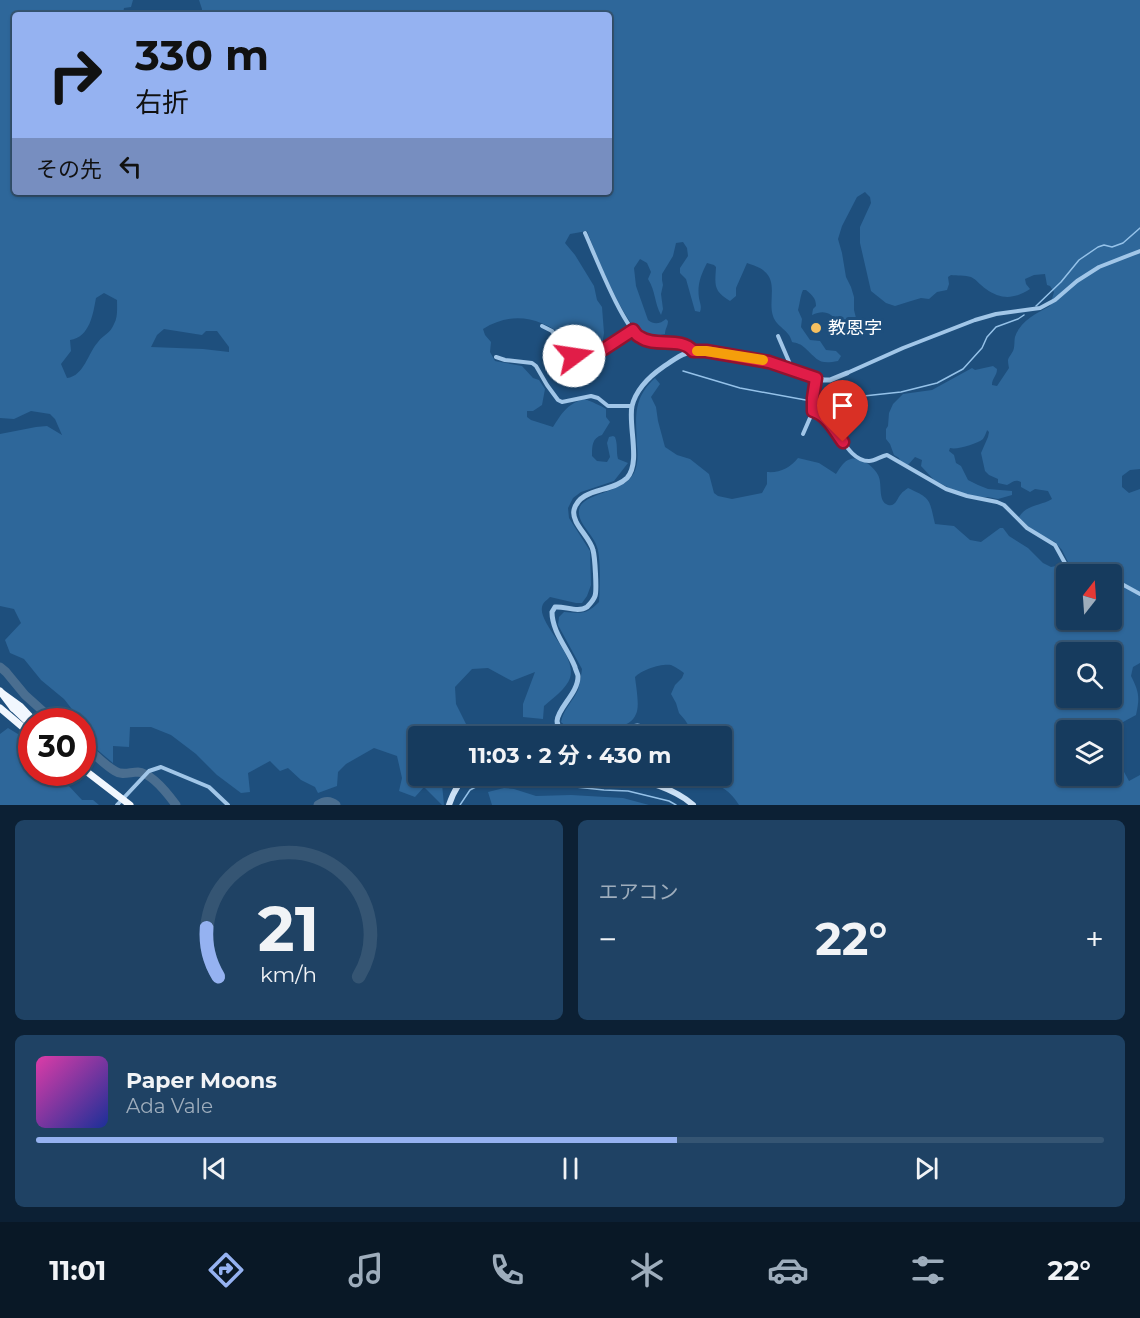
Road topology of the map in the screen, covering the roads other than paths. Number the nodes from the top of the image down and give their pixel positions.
1 (585, 233) dead end
2 (1140, 251) edge
3 (542, 326) dead end
4 (633, 330) junction
5 (778, 336) dead end
6 (693, 351) junction
7 (496, 357) dead end
8 (790, 370) junction
9 (847, 373) joint
10 (816, 378) junction
11 (632, 406) junction
12 (813, 411) junction
13 (803, 434) dead end
14 (1065, 564) edge
15 (1122, 585) edge
16 (1140, 594) edge
17 (0, 691) edge
18 (0, 708) edge
19 (23, 708) edge
20 (18, 712) edge
21 (18, 723) edge
22 (558, 726) edge
23 (96, 779) edge
24 (458, 786) edge
25 (657, 786) edge
26 (119, 802) edge
27 (130, 805) edge
28 (228, 805) edge
29 (449, 805) edge
30 (693, 805) edge

1 - 4 street
2 - 9 street
3 - 4 street
4 - 6 street
5 - 8 street
6 - 8 street
6 - 11 street
7 - 11 street
8 - 10 street
9 - 10 street
10 - 12 street
11 - 22 street
12 - 13 street
12 - 14 street
15 - 16 street
17 - 19 highway
17 - 20 highway, bridge
18 - 21 highway
23 - 26 highway
24 - 29 main road
25 - 30 main road
26 - 27 highway
26 - 28 street

